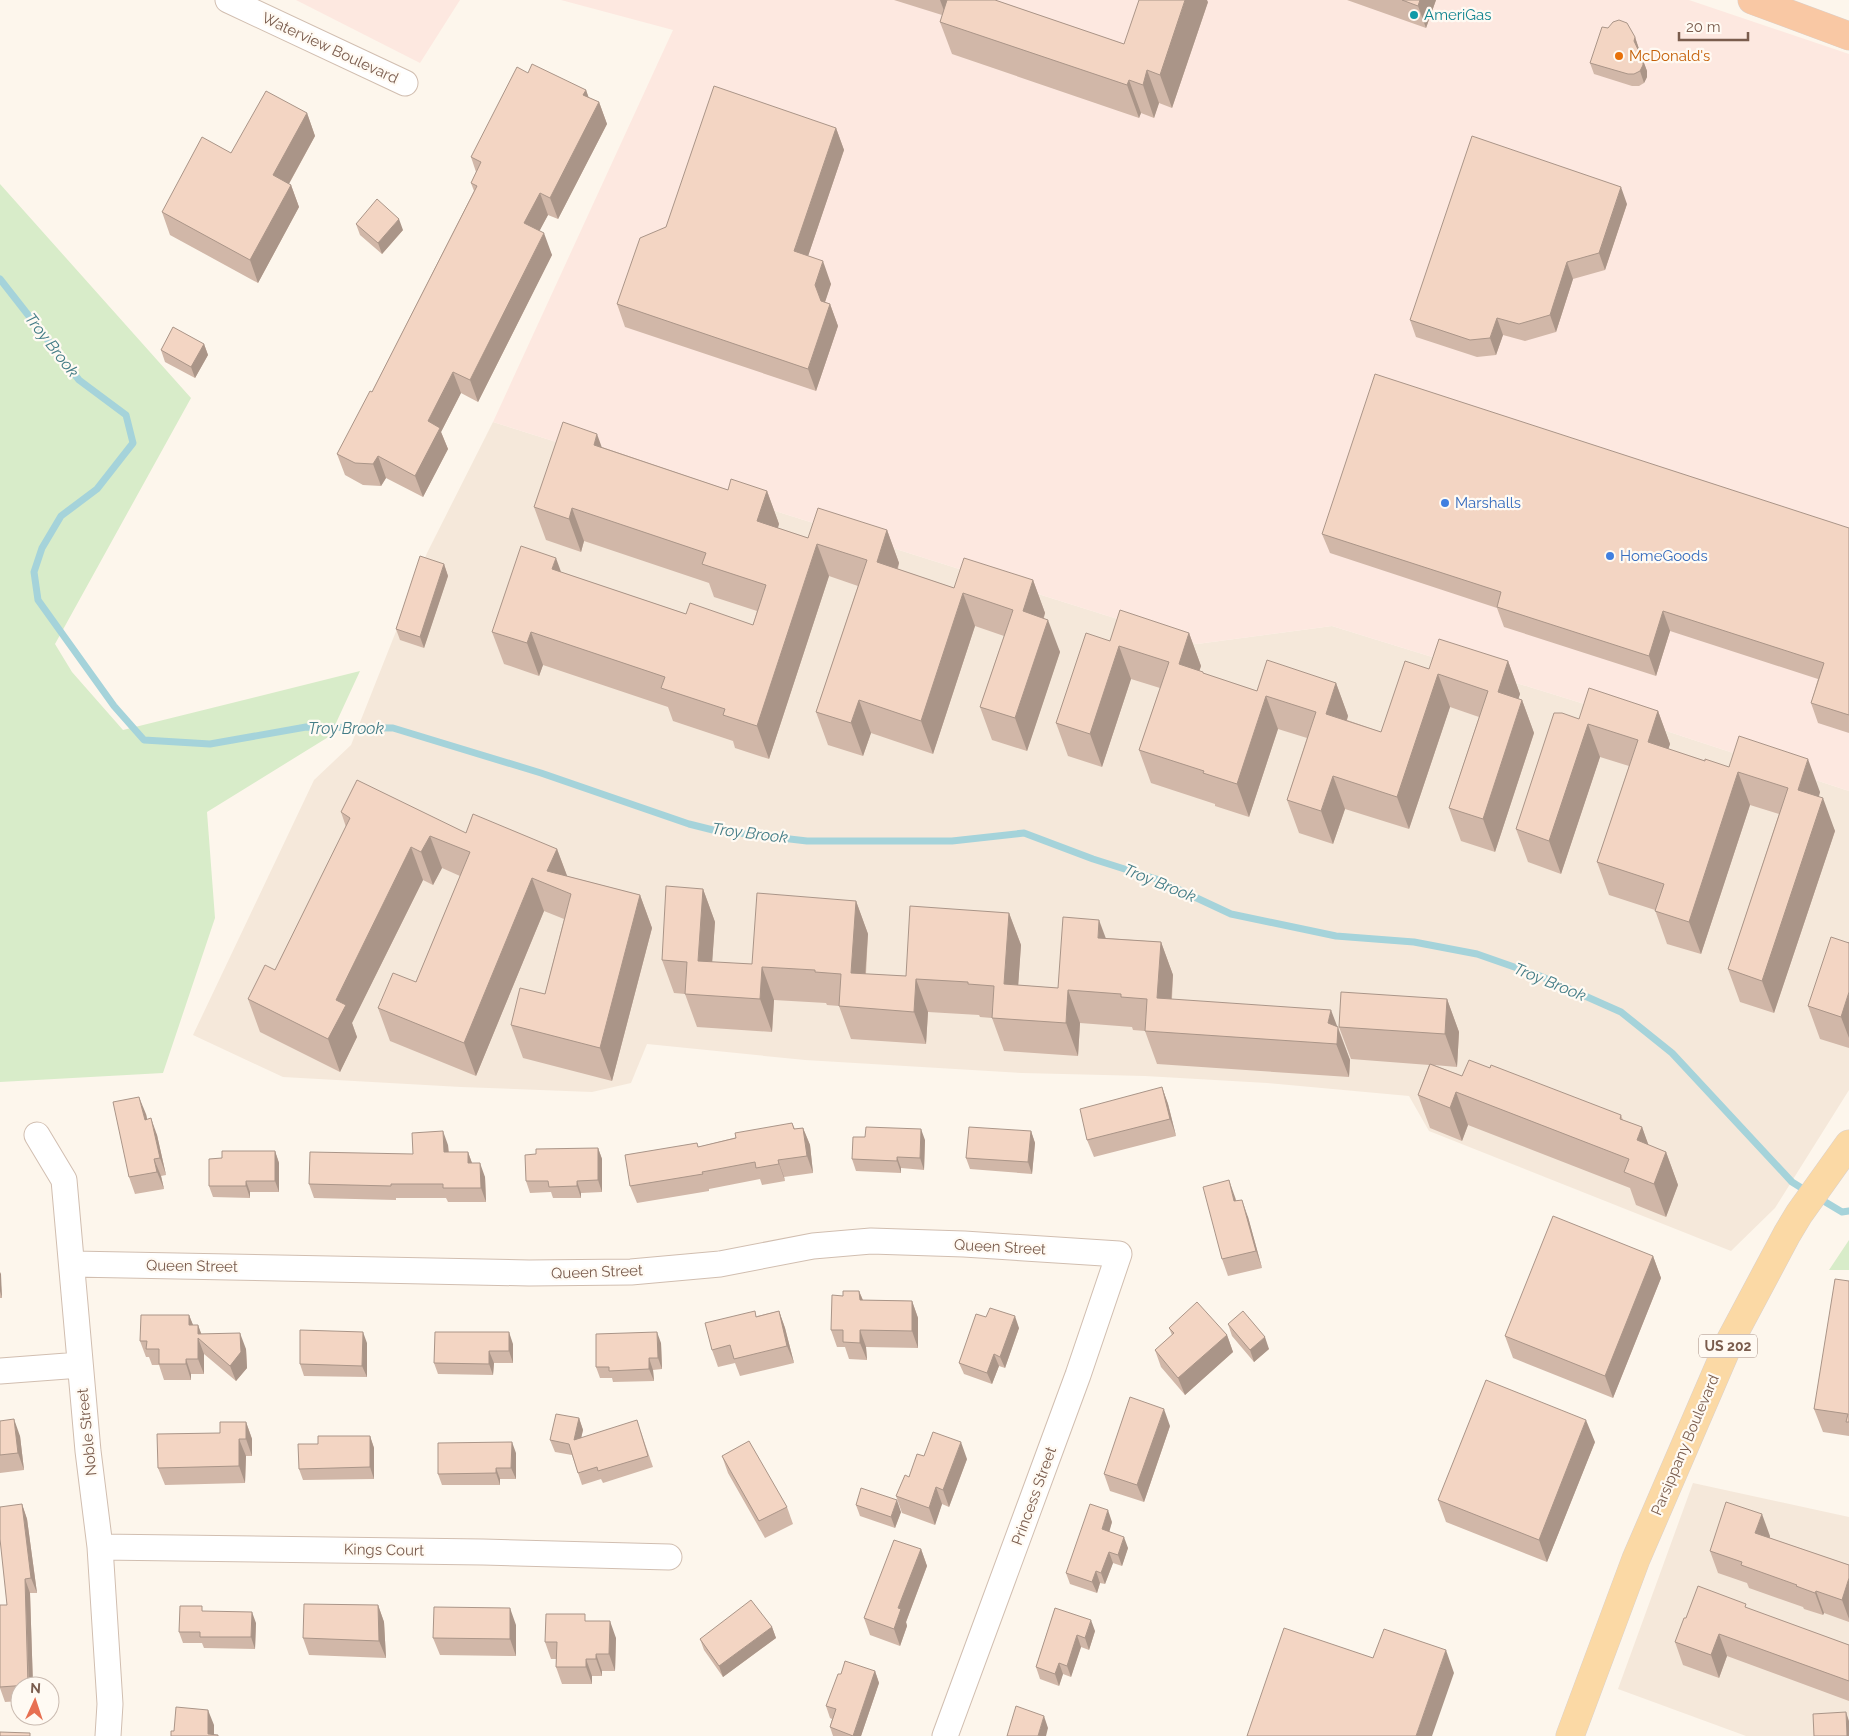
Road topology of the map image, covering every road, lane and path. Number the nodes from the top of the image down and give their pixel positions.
1 (228, 0) edge
2 (1752, 0) edge
3 (1849, 36) edge
4 (405, 83) dead end
5 (37, 1135) dead end
6 (1849, 1144) edge
7 (1119, 1254) joint
8 (73, 1264) junction
9 (80, 1365) junction
10 (0, 1371) edge
11 (100, 1548) junction
12 (669, 1557) dead end
13 (108, 1736) edge
14 (945, 1736) edge
15 (1570, 1736) edge

1 - 4 street, Waterview Boulevard
2 - 3 highway
5 - 8 street, Noble Street
6 - 15 main road, Parsippany Boulevard / US 202
7 - 8 street, Queen Street
7 - 14 street, Princess Street
8 - 9 street, Noble Street
9 - 10 street
9 - 11 street, Noble Street
11 - 12 street, Kings Court
11 - 13 street, Noble Street

